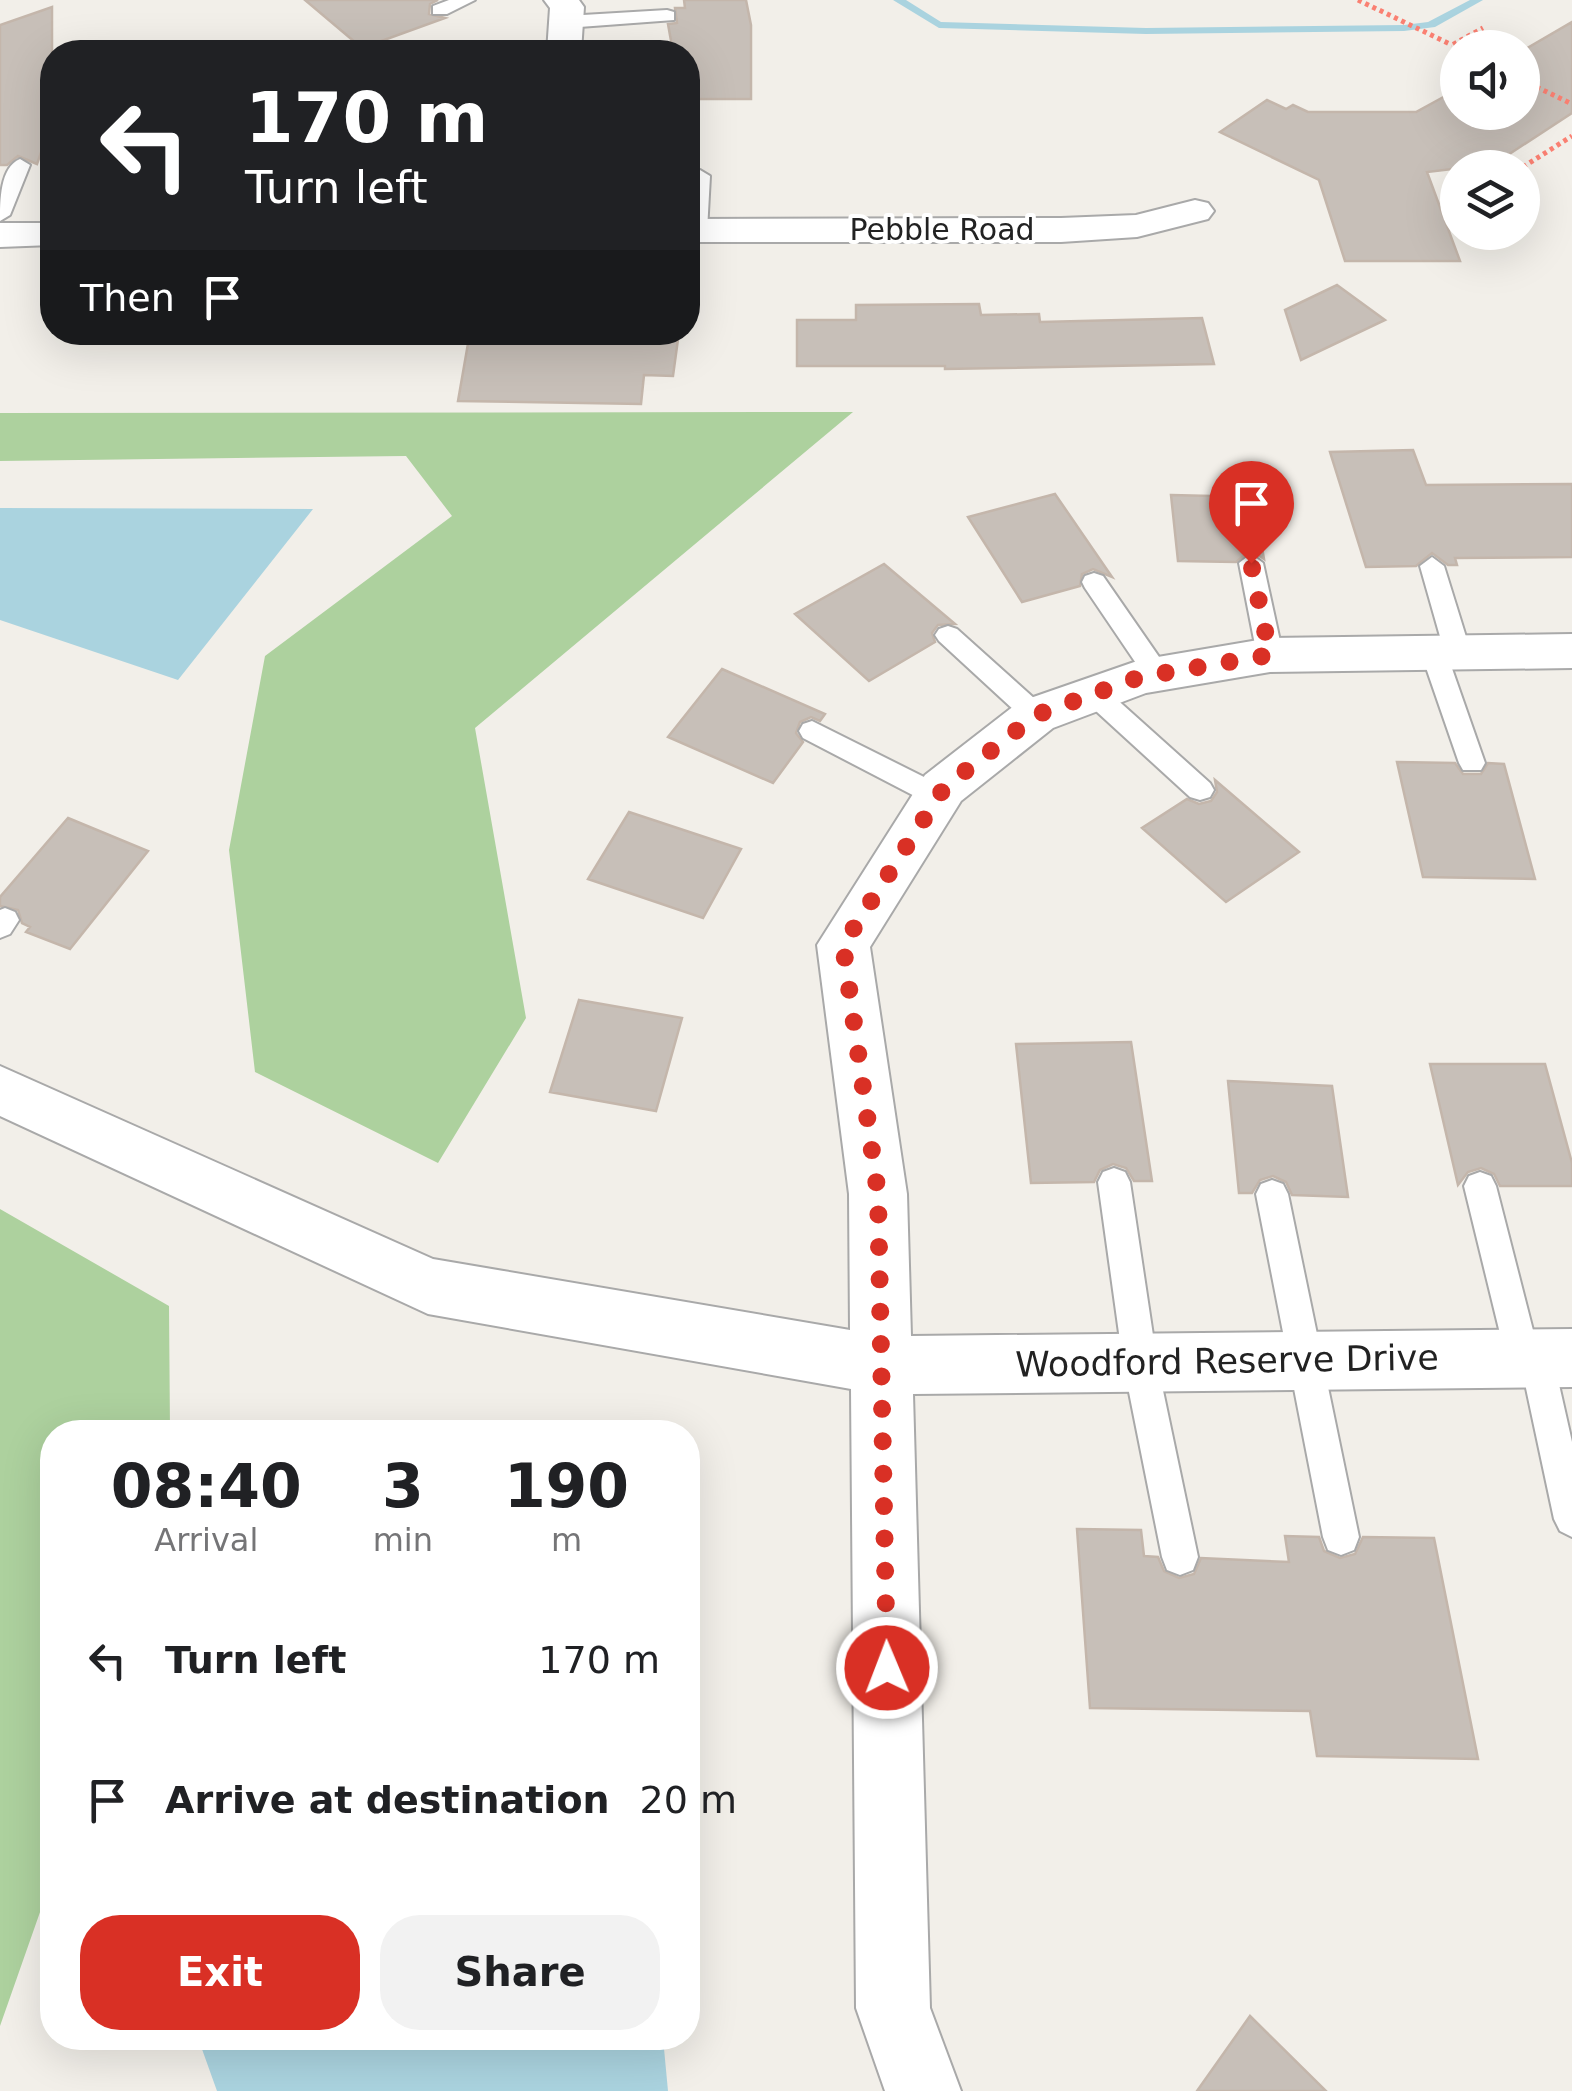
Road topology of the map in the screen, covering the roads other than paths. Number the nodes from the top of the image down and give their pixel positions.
1 (466, 0) edge
2 (440, 10) dead end
3 (667, 16) dead end
4 (564, 25) edge
5 (20, 164) dead end
6 (1194, 212) dead end
7 (700, 231) edge
8 (1, 233) edge
9 (40, 234) edge
10 (1251, 563) dead end
11 (1432, 566) dead end
12 (1094, 582) dead end
13 (948, 634) dead end
14 (1572, 651) edge
15 (1446, 653) junction
16 (1270, 655) junction
17 (1157, 674) junction
18 (1094, 694) junction
19 (1036, 715) junction
20 (812, 731) dead end
21 (1472, 763) dead end
22 (1200, 790) dead end
23 (938, 796) junction
24 (0, 1090) edge
25 (1114, 1182) dead end
26 (1480, 1186) dead end
27 (1272, 1194) dead end
28 (1544, 1358) edge
29 (1307, 1360) junction
30 (1140, 1362) junction
31 (882, 1365) junction
32 (1572, 1518) edge
33 (1341, 1537) dead end
34 (1180, 1558) dead end
35 (923, 2091) edge

1 - 2 lane
3 - 4 lane
5 - 8 lane
6 - 7 street, Pebble Road
8 - 9 street
10 - 16 lane
11 - 15 lane
12 - 17 lane
13 - 19 lane
14 - 15 street
15 - 16 street
15 - 21 lane
16 - 17 street
17 - 18 street
18 - 19 street
18 - 22 lane
19 - 23 street
20 - 23 lane
23 - 31 street
24 - 31 street, Woodford Reserve Drive
25 - 30 lane
26 - 28 lane
27 - 29 lane
28 - 29 street, Woodford Reserve Drive
28 - 32 lane
29 - 30 street, Woodford Reserve Drive
29 - 33 lane
30 - 31 street, Woodford Reserve Drive
30 - 34 lane
31 - 35 street

